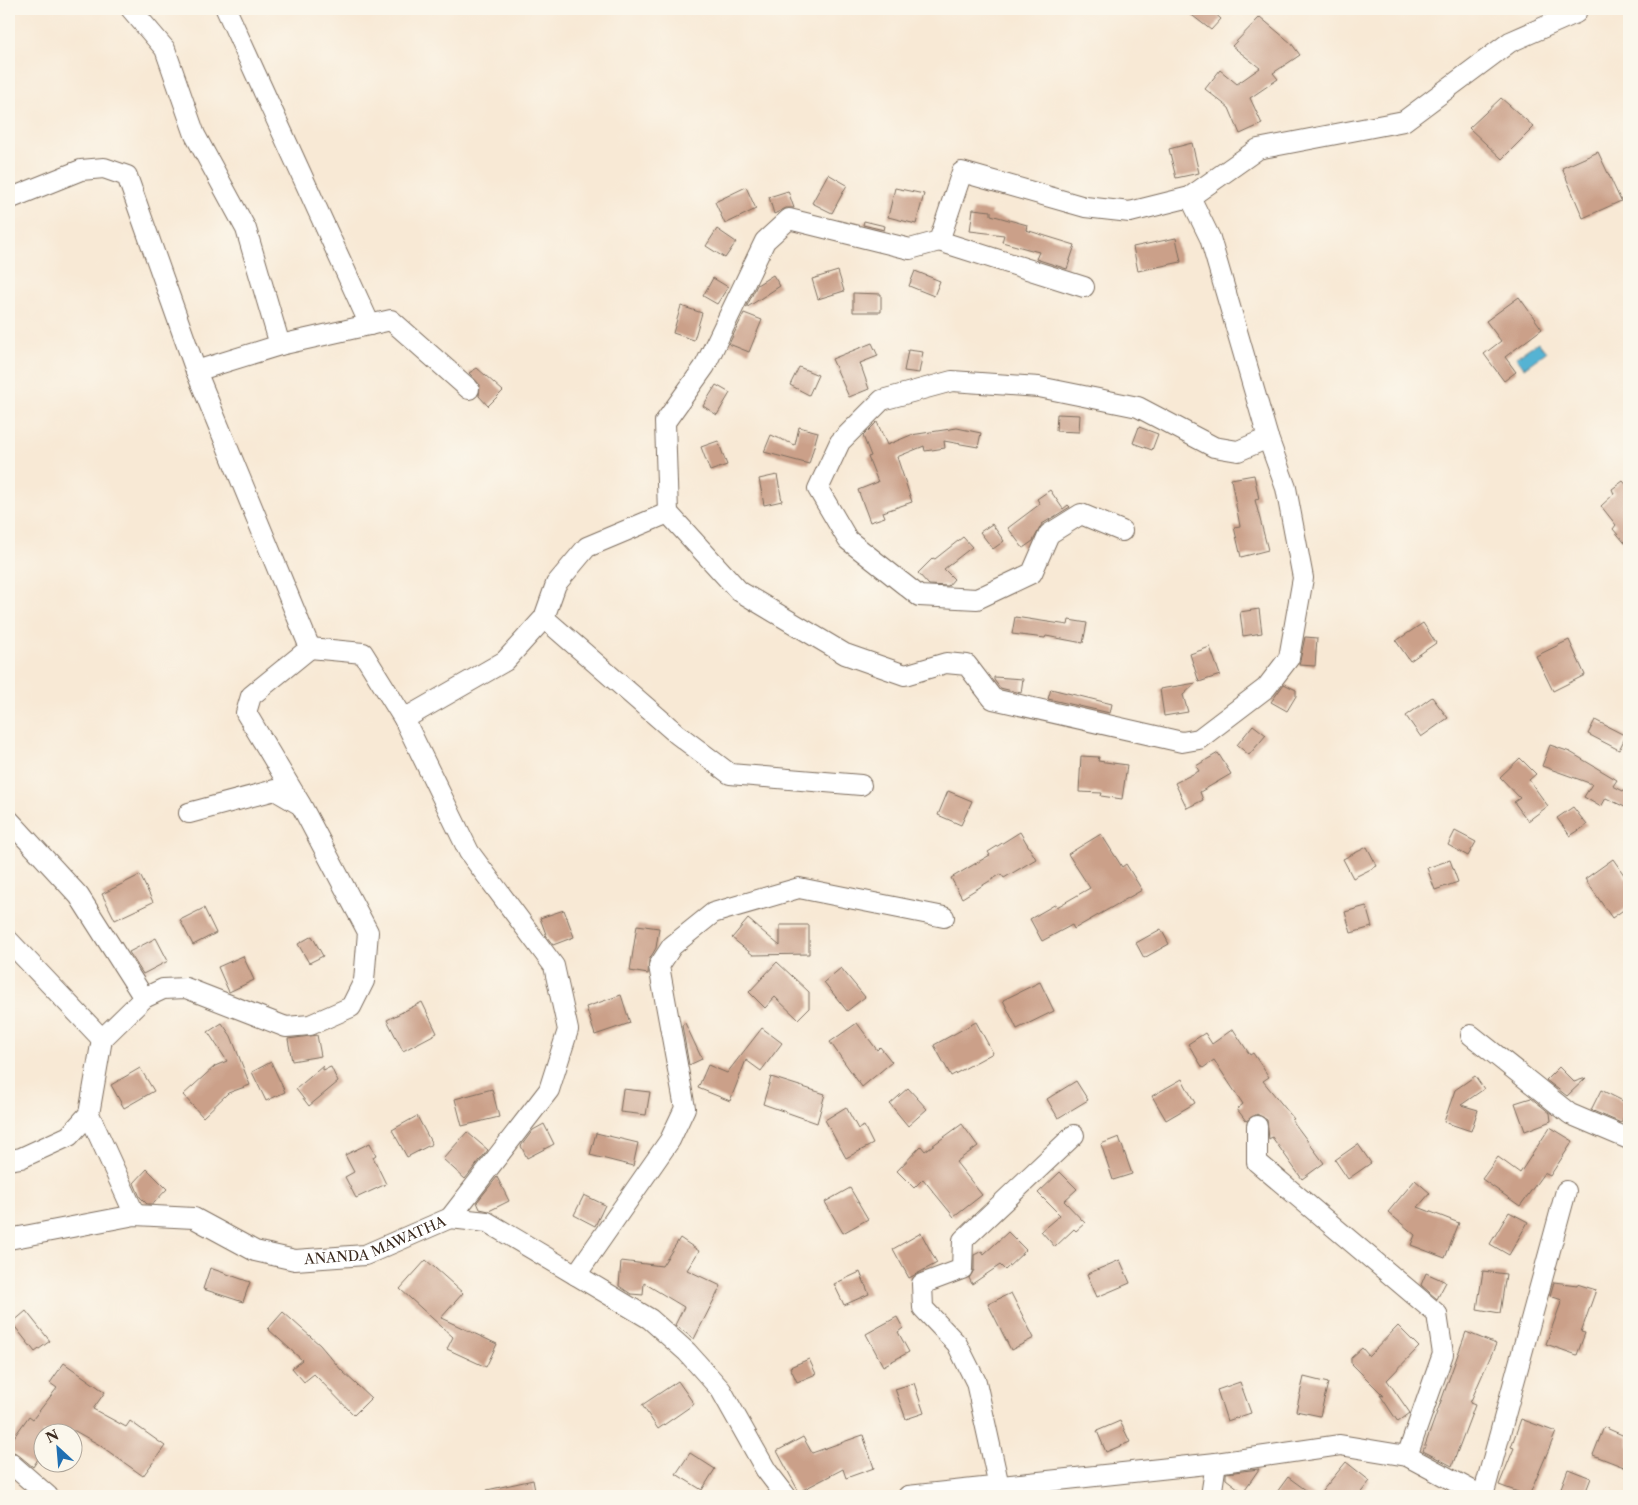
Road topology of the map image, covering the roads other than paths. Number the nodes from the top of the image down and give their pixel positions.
1 (131, 9) edge
2 (226, 9) edge
3 (1576, 9) edge
4 (1190, 197) junction
5 (9, 199) edge
6 (939, 242) junction
7 (1084, 287) dead end
8 (370, 325) junction
9 (280, 345) junction
10 (196, 371) junction
11 (468, 389) dead end
12 (1268, 438) junction
13 (668, 513) junction
14 (1122, 531) dead end
15 (544, 618) junction
16 (310, 648) junction
17 (404, 719) junction
18 (861, 786) dead end
19 (301, 805) junction
20 (189, 813) dead end
21 (9, 820) edge
22 (944, 916) dead end
23 (9, 941) edge
24 (144, 998) junction
25 (1472, 1035) dead end
26 (102, 1039) junction
27 (89, 1114) junction
28 (1257, 1126) dead end
29 (1074, 1135) dead end
30 (1629, 1139) edge
31 (9, 1160) edge
32 (1566, 1191) dead end
33 (135, 1215) junction
34 (450, 1218) junction
35 (9, 1239) edge
36 (576, 1275) junction
37 (1407, 1456) junction
38 (9, 1462) edge
39 (1216, 1463) junction
40 (999, 1486) junction
41 (953, 1494) edge
42 (48, 1496) edge
43 (786, 1496) edge
44 (908, 1496) edge
45 (1211, 1496) edge
46 (1482, 1496) edge

1 - 9 street
2 - 8 street
3 - 4 street
4 - 6 street
4 - 12 street
5 - 10 street
6 - 7 street
6 - 13 street
8 - 9 street
8 - 11 street
9 - 10 street
10 - 16 street
12 - 13 street
12 - 14 street
13 - 15 street
15 - 17 street
15 - 18 street
16 - 17 street
16 - 19 street
17 - 34 street
19 - 20 street
19 - 24 street
21 - 24 street
22 - 36 street
23 - 26 street
24 - 26 street
25 - 30 street
26 - 27 street
27 - 31 street
27 - 33 street
28 - 37 street
29 - 40 street
32 - 46 street
33 - 34 street, ANANDA MAWATHA
33 - 35 street, ANANDA MAWATHA
34 - 36 street, ANANDA MAWATHA
36 - 43 street, ANANDA MAWATHA
37 - 39 street
37 - 46 street
38 - 42 street
39 - 40 street
39 - 45 street
40 - 41 street
41 - 44 street

